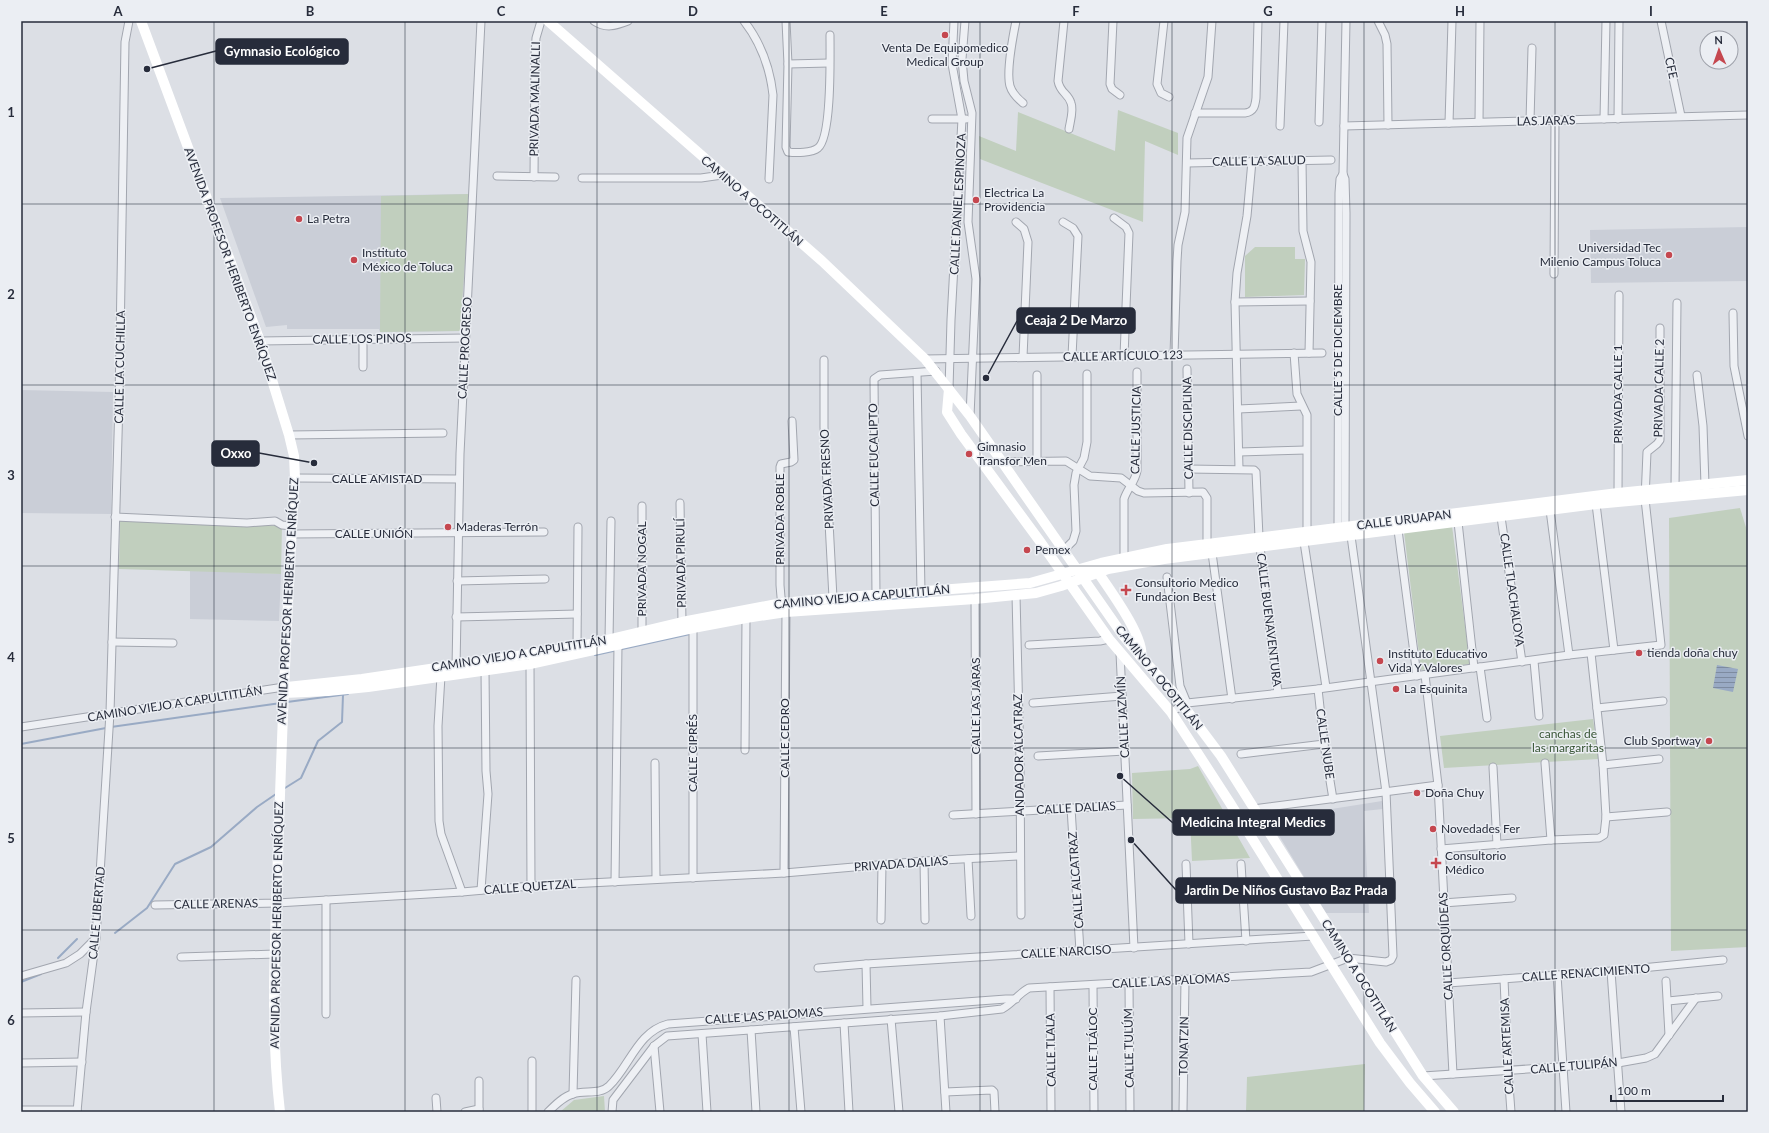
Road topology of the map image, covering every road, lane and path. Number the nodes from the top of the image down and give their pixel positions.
1 (129, 21) edge
2 (140, 21) edge
3 (481, 21) edge
4 (541, 21) edge
5 (548, 21) edge
6 (594, 21) edge
7 (628, 21) edge
8 (744, 21) edge
9 (786, 21) edge
10 (954, 21) edge
11 (965, 21) edge
12 (1016, 21) edge
13 (1064, 21) edge
14 (1113, 21) edge
15 (1164, 21) edge
16 (1212, 21) edge
17 (1258, 21) edge
18 (1284, 21) edge
19 (1322, 21) edge
20 (1346, 21) edge
21 (1378, 21) edge
22 (1452, 21) edge
23 (1480, 21) edge
24 (1606, 21) edge
25 (1619, 21) edge
26 (1661, 21) edge
27 (830, 35) dead end
28 (1532, 48) dead end
29 (830, 63) junction
30 (788, 64) junction
31 (1120, 95) dead end
32 (1169, 97) dead end
33 (1023, 103) dead end
34 (1195, 113) junction
35 (1748, 115) edge
36 (1681, 116) junction
37 (932, 119) dead end
38 (962, 119) junction
39 (972, 119) junction
40 (1604, 119) junction
41 (1618, 119) junction
42 (1530, 121) junction
43 (1555, 121) junction
44 (1319, 122) dead end
45 (1479, 122) junction
46 (1449, 123) junction
47 (1388, 125) junction
48 (1280, 126) dead end
49 (1344, 126) junction
50 (1069, 129) dead end
51 (1331, 160) dead end
52 (1252, 161) junction
53 (1302, 161) junction
54 (1187, 163) junction
55 (722, 175) junction
56 (497, 176) dead end
57 (534, 177) junction
58 (555, 177) dead end
59 (582, 178) dead end
60 (769, 179) dead end
61 (1114, 218) dead end
62 (1016, 222) dead end
63 (1063, 222) dead end
64 (1554, 274) dead end
65 (1619, 295) dead end
66 (1310, 301) junction
67 (1235, 302) junction
68 (1677, 303) dead end
69 (1733, 313) dead end
70 (1660, 328) dead end
71 (465, 338) junction
72 (363, 339) junction
73 (260, 341) junction
74 (1322, 352) dead end
75 (1236, 353) junction
76 (1294, 353) junction
77 (1309, 353) junction
78 (1174, 355) junction
79 (1072, 356) junction
80 (1124, 356) junction
81 (1023, 357) junction
82 (973, 358) junction
83 (925, 359) junction
84 (950, 359) junction
85 (824, 360) dead end
86 (364, 367) dead end
87 (1187, 369) dead end
88 (936, 371) junction
89 (1137, 372) dead end
90 (916, 373) junction
91 (1087, 374) dead end
92 (1037, 375) dead end
93 (1697, 375) dead end
94 (949, 389) junction
95 (1301, 406) junction
96 (1238, 409) junction
97 (970, 416) junction
98 (792, 421) dead end
99 (443, 433) dead end
100 (289, 435) junction
101 (1748, 436) edge
102 (1306, 450) junction
103 (1239, 452) junction
104 (1037, 460) junction
105 (1002, 462) junction
106 (1079, 468) junction
107 (1188, 469) junction
108 (1239, 469) junction
109 (295, 478) junction
110 (459, 479) junction
111 (1748, 480) edge
112 (1705, 485) junction
113 (1131, 486) junction
114 (1675, 488) junction
115 (1748, 490) edge
116 (1618, 492) junction
117 (1189, 493) junction
118 (1644, 494) junction
119 (680, 503) dead end
120 (1596, 504) junction
121 (642, 506) dead end
122 (1550, 510) junction
123 (115, 517) junction
124 (1501, 517) junction
125 (611, 521) dead end
126 (1458, 522) junction
127 (578, 527) dead end
128 (1341, 527) junction
129 (291, 530) junction
130 (1398, 530) junction
131 (544, 532) dead end
132 (1307, 532) junction
133 (458, 534) junction
134 (1351, 536) junction
135 (1259, 542) junction
136 (1304, 542) junction
137 (1208, 544) junction
138 (1064, 550) junction
139 (1212, 553) junction
140 (1124, 557) junction
141 (1096, 569) junction
142 (1063, 574) junction
143 (1080, 574) junction
144 (1167, 577) dead end
145 (545, 579) dead end
146 (458, 581) junction
147 (1070, 583) junction
148 (921, 592) junction
149 (876, 595) junction
150 (1016, 595) junction
151 (833, 598) junction
152 (975, 599) junction
153 (784, 608) junction
154 (577, 614) junction
155 (456, 617) junction
156 (746, 618) junction
157 (682, 622) junction
158 (693, 628) junction
159 (642, 631) junction
160 (1109, 639) junction
161 (112, 642) junction
162 (614, 642) junction
163 (173, 643) dead end
164 (1029, 645) dead end
165 (577, 647) junction
166 (1614, 650) junction
167 (1120, 653) junction
168 (1592, 653) junction
169 (1569, 655) junction
170 (1141, 657) junction
171 (1534, 660) junction
172 (1522, 662) junction
173 (530, 664) junction
174 (1477, 668) junction
175 (456, 670) junction
176 (485, 670) junction
177 (1421, 675) junction
178 (441, 676) junction
179 (1371, 681) junction
180 (1326, 687) junction
181 (1318, 689) junction
182 (284, 690) junction
183 (1278, 693) junction
184 (1122, 696) junction
185 (1232, 699) junction
186 (1663, 701) dead end
187 (1033, 702) dead end
188 (1185, 704) junction
189 (1597, 708) junction
190 (1171, 712) junction
191 (110, 713) junction
192 (1539, 716) dead end
193 (1487, 718) dead end
194 (21, 727) edge
195 (1324, 744) junction
196 (745, 750) dead end
197 (1125, 751) junction
198 (1241, 754) dead end
199 (1038, 756) dead end
200 (1659, 759) dead end
201 (654, 763) dead end
202 (1545, 763) dead end
203 (1603, 765) junction
204 (1493, 767) dead end
205 (1438, 785) junction
206 (1386, 792) junction
207 (1333, 799) junction
208 (1127, 805) junction
209 (1071, 808) junction
210 (1253, 808) junction
211 (1020, 811) junction
212 (1667, 812) dead end
213 (976, 814) junction
214 (953, 815) dead end
215 (1606, 817) junction
216 (1551, 840) junction
217 (1497, 845) junction
218 (1441, 849) junction
219 (1020, 856) junction
220 (968, 859) junction
221 (924, 861) junction
222 (1186, 864) dead end
223 (1241, 864) dead end
224 (882, 865) junction
225 (784, 873) junction
226 (693, 878) junction
227 (656, 879) junction
228 (615, 882) junction
229 (531, 886) junction
230 (481, 890) junction
231 (462, 892) junction
232 (1512, 898) dead end
233 (326, 900) junction
234 (277, 903) junction
235 (1443, 903) junction
236 (155, 905) dead end
237 (1020, 915) dead end
238 (971, 916) dead end
239 (881, 920) dead end
240 (925, 920) dead end
241 (1313, 936) junction
242 (96, 938) junction
243 (1246, 941) junction
244 (1189, 944) junction
245 (1134, 948) junction
246 (1080, 951) junction
247 (275, 954) junction
248 (181, 957) dead end
249 (1348, 958) junction
250 (1723, 960) dead end
251 (866, 964) junction
252 (1330, 964) junction
253 (818, 968) dead end
254 (1611, 971) junction
255 (1557, 975) junction
256 (21, 976) edge
257 (1504, 979) junction
258 (576, 980) dead end
259 (1185, 980) junction
260 (1666, 981) dead end
261 (1128, 983) junction
262 (1448, 983) junction
263 (1093, 985) junction
264 (1050, 987) junction
265 (1718, 996) dead end
266 (1696, 998) junction
267 (1016, 1000) junction
268 (1668, 1001) junction
269 (867, 1008) junction
270 (86, 1012) junction
271 (21, 1013) edge
272 (326, 1014) dead end
273 (940, 1016) junction
274 (891, 1020) junction
275 (844, 1024) junction
276 (794, 1027) junction
277 (751, 1030) junction
278 (702, 1034) junction
279 (1669, 1035) junction
280 (654, 1046) junction
281 (82, 1062) junction
282 (532, 1062) dead end
283 (21, 1063) edge
284 (1618, 1063) junction
285 (1563, 1066) junction
286 (1508, 1071) junction
287 (1453, 1074) junction
288 (1423, 1076) junction
289 (479, 1081) dead end
290 (945, 1092) junction
291 (573, 1094) junction
292 (436, 1098) dead end
293 (21, 1110) edge
294 (479, 1110) edge
295 (77, 1111) edge
296 (611, 1111) edge
297 (280, 1112) edge
298 (437, 1112) edge
299 (465, 1112) edge
300 (532, 1112) edge
301 (548, 1112) edge
302 (660, 1112) edge
303 (707, 1112) edge
304 (756, 1112) edge
305 (801, 1112) edge
306 (849, 1112) edge
307 (899, 1112) edge
308 (946, 1112) edge
309 (995, 1112) edge
310 (1051, 1112) edge
311 (1094, 1112) edge
312 (1130, 1112) edge
313 (1183, 1112) edge
314 (1435, 1112) edge
315 (1454, 1112) edge
316 (1512, 1112) edge
317 (1566, 1112) edge
318 (1621, 1112) edge

1 - 123 street, CALLE LA CUCHILLA
2 - 73 main road, AVENIDA PROFESOR HERIBERTO ENRÍQUEZ
3 - 71 street, CALLE PROGRESO
4 - 57 street, PRIVADA MALINALLI
5 - 55 main road, CAMINO A OCOTITLÁN
6 - 7 street
8 - 60 street
9 - 30 street
10 - 38 street, CALLE DANIEL ESPINOZA
11 - 39 street, CALLE DANIEL ESPINOZA
12 - 33 street
13 - 50 street
14 - 31 street
15 - 32 street
16 - 34 street
17 - 34 street
18 - 48 street
19 - 44 street
20 - 49 street, CALLE 5 DE DICIEMBRE
21 - 47 street
22 - 46 street
23 - 45 street
24 - 40 street
25 - 41 street
26 - 36 street, CFE
27 - 29 street
28 - 42 street
29 - 30 street
29 - 30 street
34 - 54 street
35 - 36 street, LAS JARAS
36 - 41 street, LAS JARAS
37 - 38 street
38 - 39 street
38 - 84 street, CALLE DANIEL ESPINOZA
39 - 82 street, CALLE DANIEL ESPINOZA
40 - 41 street, LAS JARAS
40 - 43 street, LAS JARAS
42 - 43 street, LAS JARAS
42 - 45 street, LAS JARAS
43 - 64 street
45 - 46 street, LAS JARAS
46 - 47 street, LAS JARAS
47 - 49 street, LAS JARAS
49 - 128 street, CALLE 5 DE DICIEMBRE
51 - 53 street, CALLE LA SALUD
52 - 53 street, CALLE LA SALUD
52 - 54 street, CALLE LA SALUD
52 - 67 street
53 - 66 street
54 - 78 street
55 - 59 street
55 - 83 main road, CAMINO A OCOTITLÁN
56 - 57 street
57 - 58 street
61 - 80 street
62 - 81 street
63 - 79 street
65 - 116 street, PRIVADA CALLE 1
66 - 67 street
66 - 77 street
67 - 75 street
68 - 114 street
69 - 101 street
70 - 118 street, PRIVADA CALLE 2
71 - 72 street, CALLE LOS PINOS
71 - 110 street, CALLE PROGRESO
72 - 73 street, CALLE LOS PINOS
72 - 86 street
73 - 100 main road, AVENIDA PROFESOR HERIBERTO ENRÍQUEZ
74 - 77 street, CALLE ARTÍCULO 123
75 - 76 street, CALLE ARTÍCULO 123
75 - 78 street, CALLE ARTÍCULO 123
75 - 96 street
76 - 77 street, CALLE ARTÍCULO 123
76 - 95 street
78 - 80 street, CALLE ARTÍCULO 123
79 - 80 street, CALLE ARTÍCULO 123
79 - 81 street, CALLE ARTÍCULO 123
81 - 82 street, CALLE ARTÍCULO 123
82 - 84 street, CALLE ARTÍCULO 123
82 - 97 street, CALLE DANIEL ESPINOZA
83 - 84 street, CALLE ARTÍCULO 123
83 - 88 main road, CAMINO A OCOTITLÁN
84 - 94 street, CALLE DANIEL ESPINOZA
85 - 151 street, PRIVADA FRESNO
87 - 107 street, CALLE DISCIPLINA
88 - 90 street, CALLE EUCALIPTO
88 - 94 main road, CAMINO A OCOTITLÁN
89 - 113 street, CALLE JUSTICIA
90 - 148 street
90 - 149 street, CALLE EUCALIPTO
91 - 106 street
92 - 104 street
93 - 112 street
94 - 97 main road, CAMINO A OCOTITLÁN
94 - 142 main road, CAMINO A OCOTITLÁN
95 - 96 street
95 - 102 street
96 - 103 street
97 - 105 main road, CAMINO A OCOTITLÁN
98 - 153 street, PRIVADA ROBLE
99 - 100 street
100 - 109 main road, AVENIDA PROFESOR HERIBERTO ENRÍQUEZ
102 - 103 street
102 - 132 street
103 - 108 street
104 - 105 street
104 - 106 street
105 - 138 main road, CAMINO A OCOTITLÁN
106 - 113 street
106 - 138 street
107 - 108 street
107 - 117 street, CALLE DISCIPLINA
108 - 135 street, CALLE BUENAVENTURA
109 - 110 street, CALLE AMISTAD
109 - 129 main road, AVENIDA PROFESOR HERIBERTO ENRÍQUEZ
110 - 133 street, CALLE PROGRESO
111 - 112 main road, CALLE URUAPAN
112 - 114 main road, CALLE URUAPAN
113 - 117 street
113 - 140 street, CALLE JUSTICIA
114 - 118 main road, CALLE URUAPAN
115 - 118 main road, CALLE URUAPAN
116 - 118 main road, CALLE URUAPAN
116 - 128 main road, CALLE URUAPAN
117 - 137 street, CALLE DISCIPLINA
118 - 120 main road, CALLE URUAPAN
118 - 166 street, PRIVADA CALLE 2
119 - 157 street, PRIVADA PIRULÍ
120 - 122 main road, CALLE URUAPAN
120 - 166 street
121 - 159 street, PRIVADA NOGAL
122 - 124 main road, CALLE URUAPAN
122 - 169 street
123 - 129 street, CALLE UNIÓN
123 - 161 street, CALLE LA CUCHILLA
124 - 126 main road, CALLE URUAPAN
124 - 172 street, CALLE TLACHALOYA
125 - 162 street
126 - 130 main road, CALLE URUAPAN
126 - 174 street
127 - 154 street
128 - 132 main road, CALLE URUAPAN
129 - 133 street, CALLE UNIÓN
129 - 182 main road, AVENIDA PROFESOR HERIBERTO ENRÍQUEZ
130 - 134 main road, CALLE URUAPAN
130 - 177 street, CALLE ORQUÍDEAS
131 - 133 street, CALLE UNIÓN
132 - 135 main road, CALLE URUAPAN
133 - 146 street, CALLE PROGRESO
134 - 136 main road, CALLE URUAPAN
134 - 179 street
135 - 136 main road, CALLE URUAPAN
135 - 137 main road, CALLE URUAPAN
135 - 139 main road, CALLE URUAPAN
135 - 183 street, CALLE BUENAVENTURA
136 - 180 street
137 - 140 main road, CALLE URUAPAN
138 - 143 main road, CAMINO A OCOTITLÁN
139 - 141 main road, CALLE URUAPAN
139 - 185 street
140 - 141 main road, CALLE URUAPAN
141 - 143 main road, CALLE URUAPAN
141 - 170 main road
142 - 143 main road, CALLE URUAPAN
142 - 147 main road, CAMINO A OCOTITLÁN
142 - 148 main road, CAMINO VIEJO A CAPULTITLÁN
143 - 147 main road, CALLE URUAPAN
143 - 170 main road, CAMINO A OCOTITLÁN
144 - 188 street
145 - 146 street
146 - 155 street, CALLE PROGRESO
147 - 150 main road, CAMINO VIEJO A CAPULTITLÁN
147 - 160 main road, CAMINO A OCOTITLÁN
148 - 149 main road, CAMINO VIEJO A CAPULTITLÁN
149 - 151 main road, CAMINO VIEJO A CAPULTITLÁN
150 - 152 main road, CAMINO VIEJO A CAPULTITLÁN
150 - 211 street, ANDADOR ALCATRAZ
151 - 153 main road, CAMINO VIEJO A CAPULTITLÁN
152 - 153 main road, CAMINO VIEJO A CAPULTITLÁN
152 - 213 street, CALLE LAS JARAS
153 - 156 main road, CAMINO VIEJO A CAPULTITLÁN
153 - 157 main road, CAMINO VIEJO A CAPULTITLÁN
153 - 225 street, CALLE CEDRO
154 - 155 street
154 - 165 street
155 - 175 street, CALLE PROGRESO
156 - 158 main road, CAMINO VIEJO A CAPULTITLÁN
156 - 196 street
157 - 159 main road, CAMINO VIEJO A CAPULTITLÁN
158 - 162 main road, CAMINO VIEJO A CAPULTITLÁN
158 - 226 street, CALLE CIPRÉS
159 - 162 main road, CAMINO VIEJO A CAPULTITLÁN
160 - 164 street
160 - 167 main road, CAMINO A OCOTITLÁN
161 - 163 street
161 - 191 street, CALLE LA CUCHILLA
162 - 165 main road, CAMINO VIEJO A CAPULTITLÁN
162 - 173 main road, CAMINO VIEJO A CAPULTITLÁN
162 - 228 street
165 - 175 main road, CAMINO VIEJO A CAPULTITLÁN
166 - 168 street
167 - 184 street, CALLE JAZMÍN
167 - 190 main road, CAMINO A OCOTITLÁN
168 - 169 street
168 - 189 street
169 - 171 street
170 - 188 main road, CAMINO A OCOTITLÁN
171 - 172 street
171 - 192 street
172 - 174 street
173 - 176 main road, CAMINO VIEJO A CAPULTITLÁN
173 - 229 street
174 - 177 street
174 - 193 street
175 - 176 main road, CAMINO VIEJO A CAPULTITLÁN
175 - 178 main road, CAMINO VIEJO A CAPULTITLÁN
175 - 182 main road, CAMINO VIEJO A CAPULTITLÁN
176 - 230 street
177 - 179 street
177 - 205 street, CALLE ORQUÍDEAS
178 - 182 main road, CAMINO VIEJO A CAPULTITLÁN
178 - 231 street
179 - 180 street
179 - 206 street
180 - 181 street
181 - 183 street
181 - 195 street, CALLE NUBE
182 - 191 street, CAMINO VIEJO A CAPULTITLÁN
182 - 234 main road, AVENIDA PROFESOR HERIBERTO ENRÍQUEZ
183 - 185 street
184 - 187 street
184 - 197 street, CALLE JAZMÍN
185 - 188 street
186 - 189 street
188 - 190 street
188 - 210 main road, CAMINO A OCOTITLÁN
189 - 203 street
190 - 241 main road, CAMINO A OCOTITLÁN
191 - 194 street, CAMINO VIEJO A CAPULTITLÁN
191 - 242 street, CALLE LIBERTAD
195 - 198 street
195 - 207 street, CALLE NUBE
197 - 199 street
197 - 208 street, CALLE JAZMÍN
200 - 203 street
201 - 227 street
202 - 216 street
203 - 215 street
204 - 217 street
205 - 206 street
205 - 218 street, CALLE ORQUÍDEAS
206 - 207 street
206 - 249 street
207 - 210 street
208 - 209 street, CALLE DALIAS
208 - 245 street, CALLE JAZMÍN
209 - 211 street, CALLE DALIAS
209 - 246 street, CALLE ALCATRAZ
210 - 249 main road, CAMINO A OCOTITLÁN
211 - 213 street, CALLE DALIAS
211 - 219 street, ANDADOR ALCATRAZ
212 - 215 street
213 - 214 street, CALLE DALIAS
215 - 216 street
216 - 217 street
217 - 218 street
218 - 235 street, CALLE ORQUÍDEAS
219 - 220 street, PRIVADA DALIAS
219 - 237 street, ANDADOR ALCATRAZ
220 - 221 street, PRIVADA DALIAS
220 - 238 street
221 - 224 street, PRIVADA DALIAS
221 - 240 street
222 - 244 street
223 - 243 street
224 - 225 street, PRIVADA DALIAS
224 - 239 street
225 - 226 street, CALLE QUETZAL
226 - 227 street, CALLE QUETZAL
227 - 228 street, CALLE QUETZAL
228 - 229 street, CALLE QUETZAL
229 - 230 street, CALLE QUETZAL
230 - 231 street, CALLE QUETZAL
231 - 233 street, CALLE QUETZAL
232 - 235 street
233 - 234 street, CALLE QUETZAL
233 - 272 street
234 - 236 street, CALLE ARENAS
234 - 247 main road, AVENIDA PROFESOR HERIBERTO ENRÍQUEZ
235 - 262 street, CALLE ORQUÍDEAS
241 - 243 street, CALLE NARCISO
241 - 252 main road, CAMINO A OCOTITLÁN
242 - 256 street
242 - 270 street, CALLE LIBERTAD
243 - 244 street, CALLE NARCISO
244 - 245 street, CALLE NARCISO
245 - 246 street, CALLE NARCISO
246 - 251 street, CALLE NARCISO
247 - 248 street
247 - 297 main road, AVENIDA PROFESOR HERIBERTO ENRÍQUEZ
249 - 252 street, CALLE LAS PALOMAS
249 - 288 main road, CAMINO A OCOTITLÁN
250 - 254 street, CALLE RENACIMIENTO
251 - 253 street, CALLE NARCISO
251 - 269 street
252 - 259 street, CALLE LAS PALOMAS
252 - 314 main road, CAMINO A OCOTITLÁN
254 - 255 street, CALLE RENACIMIENTO
254 - 284 street
255 - 257 street, CALLE RENACIMIENTO
255 - 285 street
257 - 262 street, CALLE RENACIMIENTO
257 - 286 street, CALLE ARTEMISA
258 - 291 street
259 - 261 street, CALLE LAS PALOMAS
259 - 313 street, TONATZIN
260 - 268 street
261 - 263 street, CALLE LAS PALOMAS
261 - 312 street, CALLE TULÚM
262 - 287 street, CALLE ORQUÍDEAS
263 - 264 street, CALLE LAS PALOMAS
263 - 311 street, CALLE TLÁLOC
264 - 267 street, CALLE LAS PALOMAS
264 - 310 street, CALLE TLALA
265 - 266 street
266 - 268 street
266 - 279 street, CALLE TULIPÁN
267 - 269 street, CALLE LAS PALOMAS
267 - 273 street, CALLE LAS PALOMAS
268 - 279 street
269 - 291 street, CALLE LAS PALOMAS
270 - 271 street
270 - 281 street, CALLE LIBERTAD
273 - 274 street, CALLE LAS PALOMAS
273 - 290 street
274 - 275 street, CALLE LAS PALOMAS
274 - 307 street
275 - 276 street, CALLE LAS PALOMAS
275 - 306 street
276 - 277 street, CALLE LAS PALOMAS
276 - 305 street
277 - 278 street, CALLE LAS PALOMAS
277 - 304 street
278 - 280 street, CALLE LAS PALOMAS
278 - 303 street
279 - 284 street, CALLE TULIPÁN
280 - 296 street, CALLE LAS PALOMAS
280 - 302 street
281 - 283 street
281 - 295 street, CALLE LIBERTAD
282 - 300 street
284 - 285 street, CALLE TULIPÁN
284 - 318 street
285 - 286 street, CALLE TULIPÁN
285 - 317 street
286 - 287 street, CALLE TULIPÁN
286 - 316 street, CALLE ARTEMISA
287 - 288 street, CALLE TULIPÁN
288 - 315 main road, CAMINO A OCOTITLÁN
289 - 294 street
290 - 308 street
290 - 309 street
291 - 301 street, CALLE LAS PALOMAS
292 - 298 street
293 - 295 street
294 - 299 street

